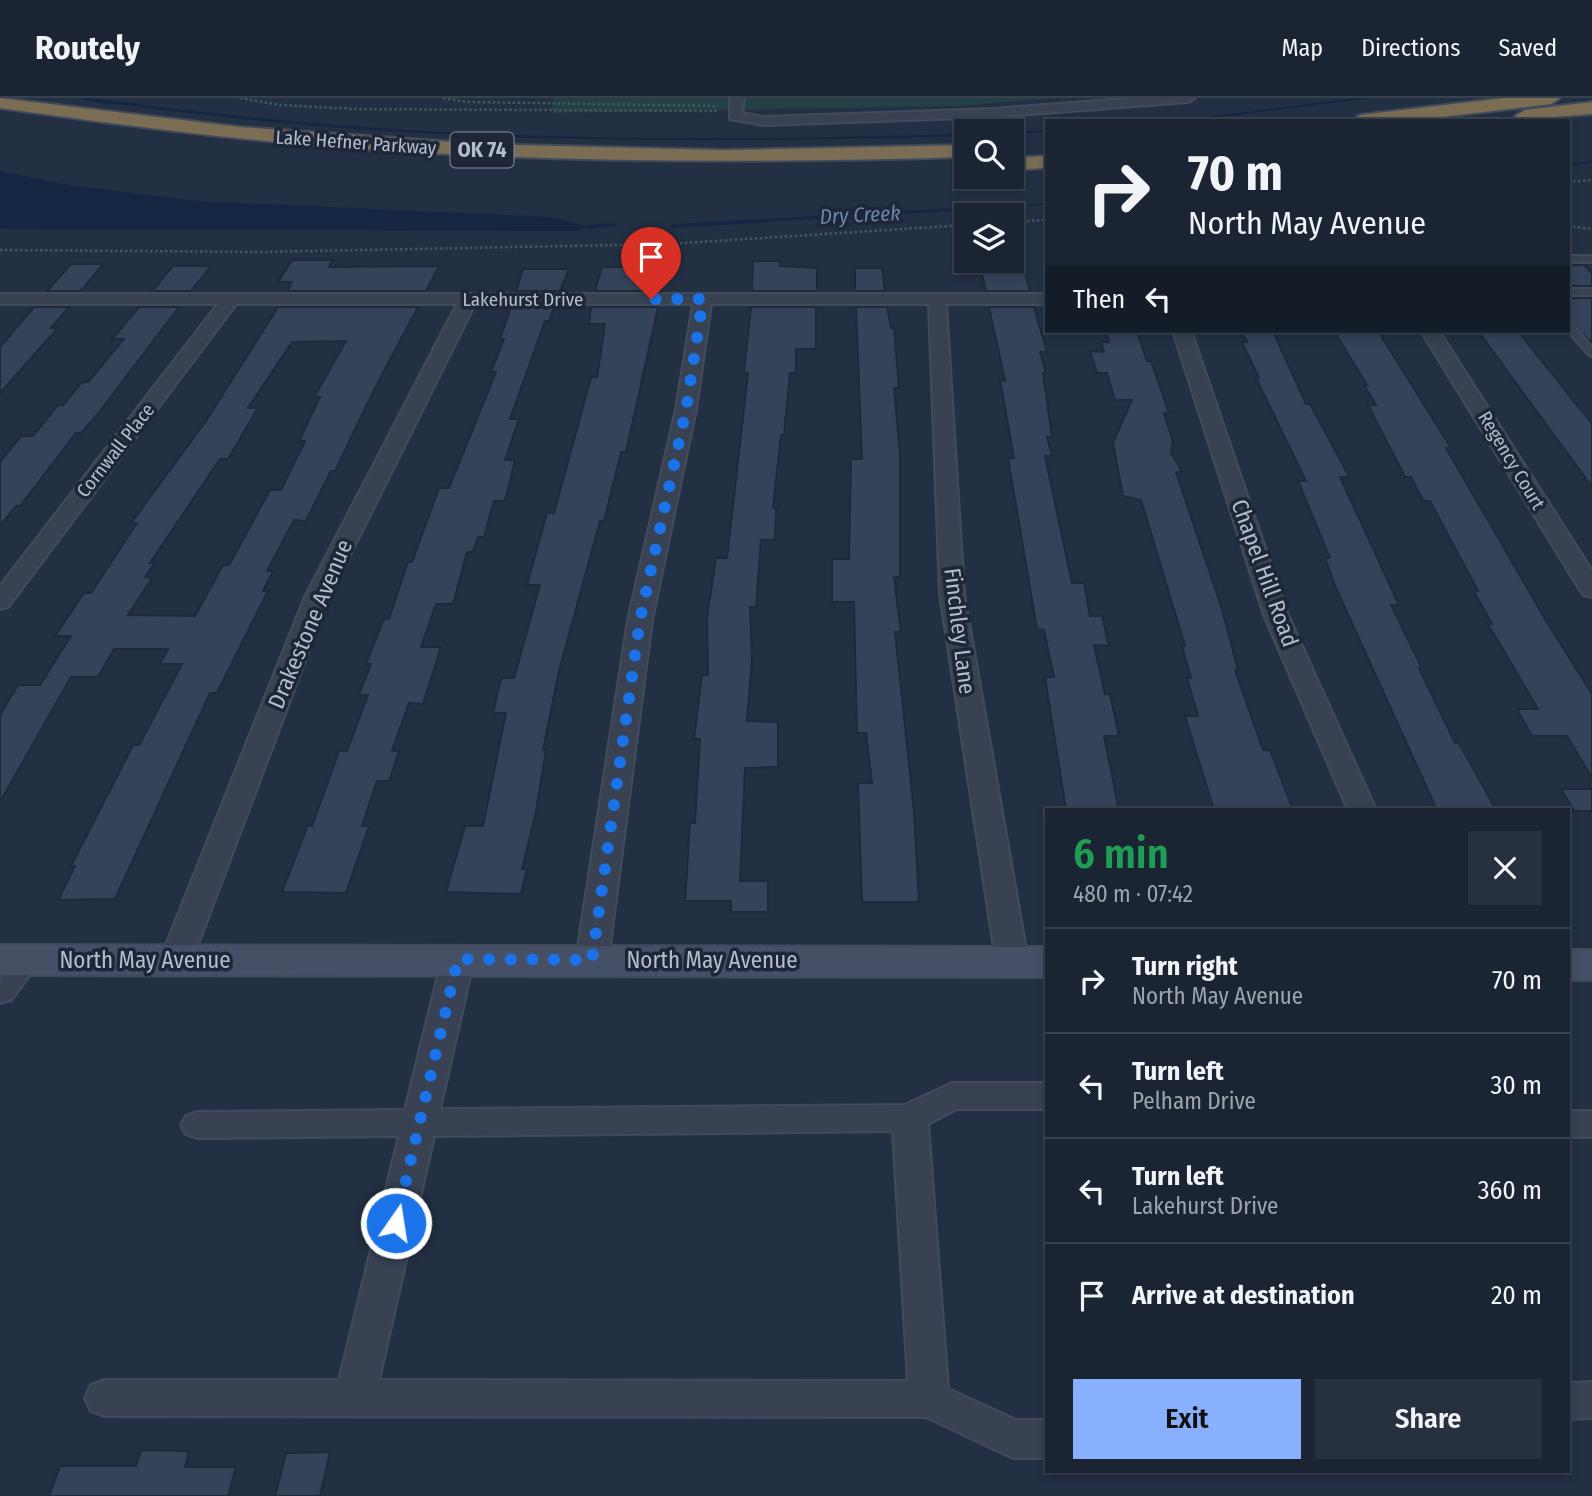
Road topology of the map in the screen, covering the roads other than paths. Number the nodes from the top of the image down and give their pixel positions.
1 (1188, 98) edge
2 (1550, 98) edge
3 (1512, 101) edge
4 (0, 102) edge
5 (736, 105) edge
6 (1592, 108) edge
7 (0, 118) edge
8 (1375, 119) edge
9 (1501, 119) edge
10 (1592, 124) edge
11 (1570, 126) edge
12 (1045, 148) edge
13 (1024, 149) edge
14 (954, 151) edge
15 (1045, 162) edge
16 (1024, 163) edge
17 (954, 166) edge
18 (1570, 258) edge
19 (1592, 258) edge
20 (1570, 292) edge
21 (1592, 292) edge
22 (0, 299) edge
23 (231, 299) junction
24 (469, 299) junction
25 (703, 299) junction
26 (937, 299) junction
27 (1045, 299) edge
28 (1570, 327) edge
29 (1183, 333) edge
30 (1431, 333) edge
31 (1592, 353) edge
32 (1592, 590) edge
33 (0, 602) edge
34 (1361, 808) edge
35 (458, 959) junction
36 (176, 960) junction
37 (592, 960) junction
38 (1029, 962) edge
39 (1570, 965) edge
40 (1592, 965) edge
41 (8, 970) edge
42 (1045, 1096) edge
43 (910, 1118) junction
44 (419, 1122) junction
45 (1570, 1124) edge
46 (1592, 1124) edge
47 (198, 1125) dead end
48 (105, 1398) dead end
49 (355, 1398) junction
50 (929, 1399) junction
51 (1592, 1400) edge
52 (1570, 1401) edge
53 (1045, 1439) edge

1 - 5 street
2 - 3 highway
3 - 8 highway
4 - 14 highway, Lake Hefner Parkway / OK 74
6 - 9 highway
7 - 17 highway, Lake Hefner Parkway / OK 74
10 - 11 highway
12 - 13 highway
15 - 16 highway
18 - 19 lane
20 - 21 lane
22 - 23 street, Lakehurst Drive
23 - 24 street, Lakehurst Drive
23 - 33 street, Cornwall Place
24 - 25 street, Lakehurst Drive
24 - 36 street, Drakestone Avenue
25 - 26 street, Lakehurst Drive
25 - 37 street
26 - 27 street, Lakehurst Drive
26 - 38 street, Finchley Lane
28 - 31 lane
29 - 34 street, Chapel Hill Road
30 - 32 street, Regency Court
35 - 36 main road, North May Avenue
35 - 37 main road, North May Avenue
35 - 44 street
36 - 41 main road, North May Avenue
37 - 38 main road, North May Avenue
39 - 40 main road
42 - 43 street
43 - 44 street
43 - 50 street
44 - 47 street
44 - 49 street
45 - 46 street
48 - 49 street
49 - 50 street
50 - 53 street
51 - 52 street

